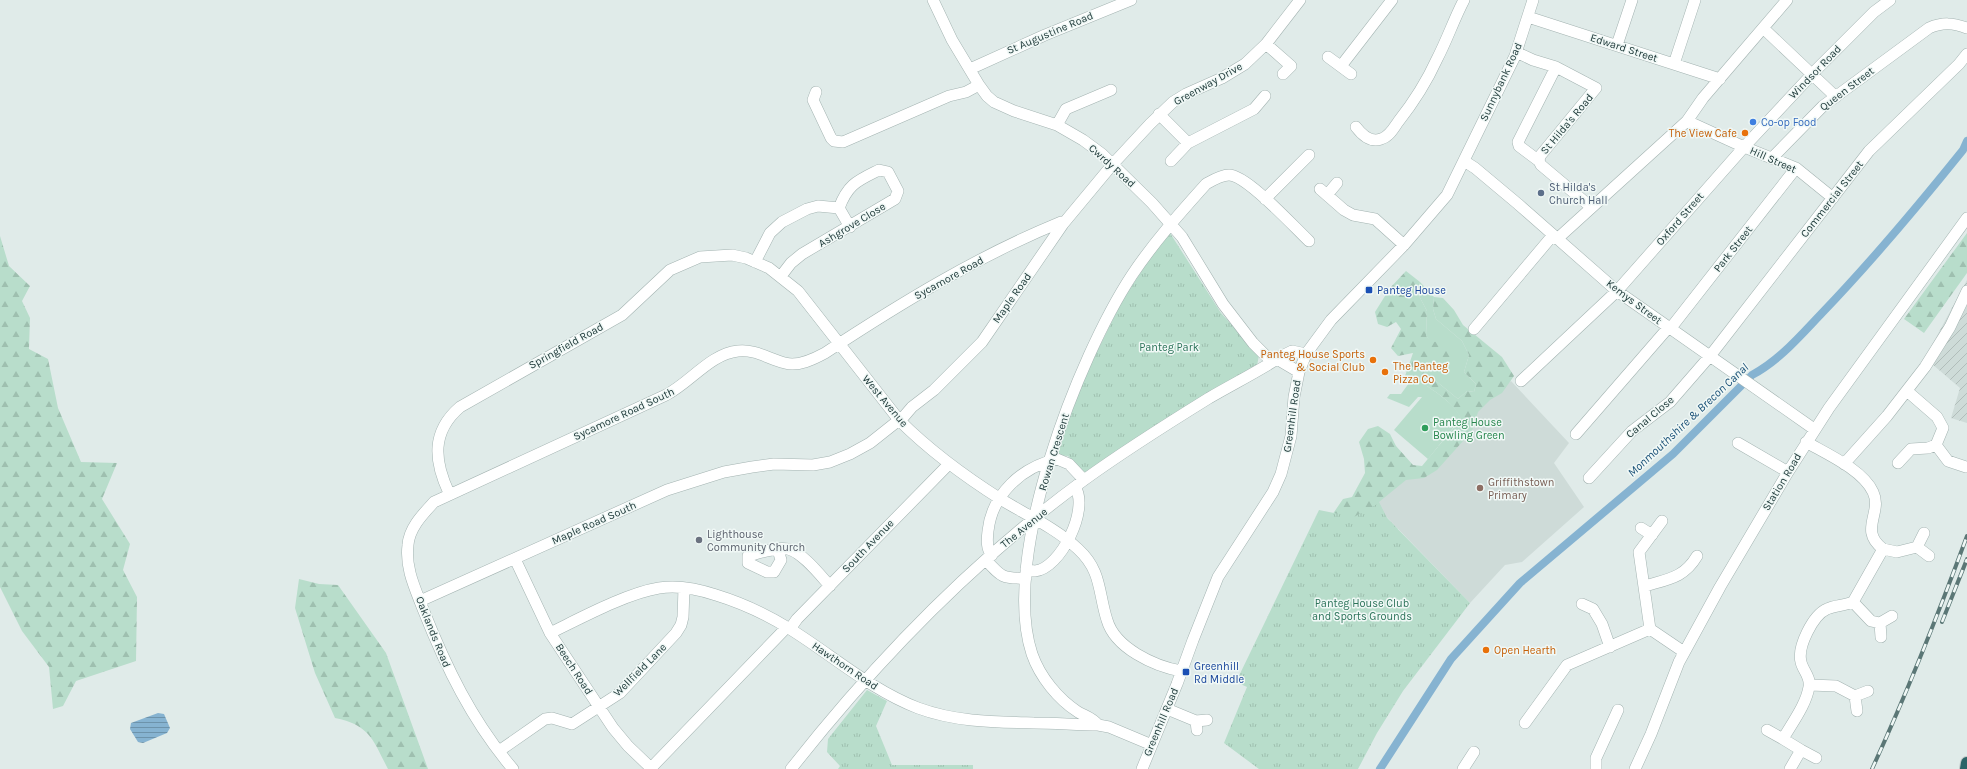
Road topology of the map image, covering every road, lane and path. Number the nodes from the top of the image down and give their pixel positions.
1 (933, 0) edge
2 (1300, 0) edge
3 (1392, 0) edge
4 (1533, 0) edge
5 (1632, 0) edge
6 (1695, 0) edge
7 (1787, 0) edge
8 (1890, 0) edge
9 (1127, 1) edge
10 (1461, 1) edge
11 (1528, 17) junction
12 (1763, 28) junction
13 (1967, 28) edge
14 (1266, 44) junction
15 (1617, 45) junction
16 (1516, 52) junction
17 (1967, 54) edge
18 (1328, 57) dead end
19 (1674, 64) junction
20 (1341, 66) junction
21 (1556, 67) junction
22 (970, 69) junction
23 (1283, 74) dead end
24 (1351, 74) dead end
25 (1812, 74) junction
26 (1720, 79) junction
27 (979, 86) junction
28 (1111, 90) dead end
29 (816, 92) dead end
30 (1265, 96) dead end
31 (1836, 98) junction
32 (1159, 114) junction
33 (1687, 121) junction
34 (1057, 125) junction
35 (1356, 127) dead end
36 (1188, 144) junction
37 (1744, 147) junction
38 (1309, 155) dead end
39 (1772, 158) junction
40 (1171, 161) dead end
41 (1464, 161) junction
42 (1538, 161) junction
43 (1112, 165) junction
44 (1796, 168) junction
45 (1337, 183) dead end
46 (1833, 198) junction
47 (1265, 199) junction
48 (1591, 207) junction
49 (839, 208) junction
50 (1967, 218) edge
51 (1063, 224) junction
52 (1170, 224) junction
53 (850, 227) junction
54 (1555, 237) junction
55 (1309, 241) dead end
56 (1404, 245) junction
57 (754, 262) junction
58 (781, 276) junction
59 (1967, 290) edge
60 (1617, 291) junction
61 (1669, 328) junction
62 (1474, 329) dead end
63 (839, 344) junction
64 (1306, 354) junction
65 (1710, 356) junction
66 (1275, 360) junction
67 (1299, 372) junction
68 (1521, 381) dead end
69 (1907, 391) junction
70 (900, 421) junction
71 (1814, 429) junction
72 (1576, 434) dead end
73 (1806, 442) junction
74 (1738, 443) dead end
75 (1936, 445) junction
76 (1049, 461) junction
77 (1898, 462) dead end
78 (774, 464) joint
79 (1844, 464) junction
80 (948, 465) junction
81 (1966, 467) edge
82 (1788, 472) junction
83 (1589, 478) dead end
84 (1079, 484) junction
85 (449, 493) junction
86 (1000, 498) junction
87 (1034, 519) junction
88 (1662, 521) dead end
89 (1641, 528) dead end
90 (1924, 533) dead end
91 (1652, 535) junction
92 (1068, 541) junction
93 (1917, 547) junction
94 (1883, 548) junction
95 (778, 550) junction
96 (1697, 556) dead end
97 (1929, 556) dead end
98 (989, 558) junction
99 (515, 559) junction
100 (1026, 574) junction
101 (830, 586) junction
102 (1645, 586) junction
103 (684, 588) junction
104 (420, 601) junction
105 (1853, 602) junction
106 (1582, 604) dead end
107 (1892, 616) dead end
108 (1880, 623) junction
109 (789, 628) junction
110 (1650, 629) junction
111 (550, 633) junction
112 (1881, 637) dead end
113 (1610, 646) junction
114 (1684, 652) junction
115 (1181, 671) junction
116 (867, 681) junction
117 (1810, 685) junction
118 (1868, 691) dead end
119 (1855, 696) junction
120 (598, 707) junction
121 (1167, 709) junction
122 (1618, 710) dead end
123 (1857, 711) dead end
124 (1525, 723) dead end
125 (1200, 724) dead end
126 (1098, 725) junction
127 (1767, 730) dead end
128 (1783, 739) junction
129 (1152, 745) junction
130 (1801, 750) junction
131 (499, 751) junction
132 (1474, 752) dead end
133 (1816, 758) dead end
134 (1967, 764) edge
135 (513, 769) edge
136 (650, 769) edge
137 (791, 769) edge
138 (1142, 769) edge
139 (1463, 769) edge
140 (1596, 769) edge
141 (1635, 769) edge
142 (1790, 769) edge
143 (1966, 769) edge

1 - 22 street, Cwrdy Road
2 - 14 street, Greenway Drive
3 - 20 street
4 - 11 street, Sunnybank Road
5 - 15 street
6 - 19 street
7 - 12 street
8 - 25 street, Windsor Road
9 - 22 street, St Augustine Road
10 - 35 street
11 - 15 street, Edward Street
11 - 16 street, Sunnybank Road
12 - 25 street
12 - 26 street
13 - 31 street, Queen Street
14 - 23 street
14 - 32 street, Greenway Drive
15 - 19 street, Edward Street
16 - 21 street
16 - 41 street, Sunnybank Road
17 - 46 street, Commercial Street
18 - 20 street
19 - 26 street, Edward Street
20 - 24 street
21 - 42 street
21 - 42 street, St Hilda's Road
22 - 27 street, Cwrdy Road
25 - 31 street
25 - 37 street, Windsor Road
26 - 33 street
27 - 29 street
27 - 34 street, Cwrdy Road
28 - 34 street
30 - 36 street
31 - 39 street, Queen Street
32 - 36 street
32 - 43 street, Greenway Drive
33 - 37 street, Hill Street
33 - 48 street
34 - 43 street, Cwrdy Road
36 - 40 street
37 - 39 street, Hill Street
37 - 60 street, Oxford Street
38 - 47 street
39 - 44 street, Hill Street
41 - 54 street, Kemys Street
41 - 56 street, Greenhill Road
42 - 48 street, St Hilda's Road
43 - 51 street, Maple Road
43 - 52 street, Cwrdy Road
44 - 46 street, Hill Street
44 - 61 street, Park Street
45 - 56 street
46 - 65 street, Commercial Street
47 - 52 street, Rowan Crescent
47 - 55 street, Rowan Crescent
48 - 54 street
49 - 53 street
49 - 53 street, Ashgrove Close
49 - 57 street, Ashgrove Close
50 - 71 street, Station Road
51 - 63 street, Sycamore Road
51 - 70 street, Maple Road
52 - 66 street, Cwrdy Road
52 - 76 street, Rowan Crescent
53 - 58 street, Ashgrove Close
54 - 60 street, Kemys Street
54 - 62 street
56 - 64 street, Greenhill Road
57 - 58 street, West Avenue
57 - 85 street, Springfield Road
58 - 63 street, West Avenue
59 - 69 street
60 - 61 street, Kemys Street
60 - 68 street, Oxford Street
61 - 65 street, Kemys Street
61 - 72 street, Park Street
63 - 70 street, West Avenue
63 - 85 street, Sycamore Road South
64 - 66 street, The Avenue
64 - 67 street, Greenhill Road
65 - 71 street, Kemys Street
65 - 83 street, Canal Close
66 - 67 street, Cwrdy Road
66 - 84 street, The Avenue
67 - 115 street, Greenhill Road
69 - 75 street
69 - 79 street
70 - 78 street, Maple Road
70 - 80 street, West Avenue
71 - 73 street, Station Road
73 - 79 street
73 - 82 street, Station Road
74 - 82 street
75 - 77 street
75 - 81 street
76 - 84 street
76 - 86 street
76 - 87 street, Rowan Crescent
78 - 99 street, Maple Road South
79 - 94 street
80 - 86 street, West Avenue
80 - 101 street, South Avenue
82 - 114 street, Station Road
84 - 87 street, The Avenue
84 - 92 street
85 - 104 street, Oaklands Road
86 - 87 street, West Avenue
86 - 98 street
87 - 92 street, West Avenue
87 - 98 street, The Avenue
87 - 100 street, Rowan Crescent
88 - 91 street
89 - 91 street
90 - 93 street
91 - 102 street
92 - 100 street
92 - 115 street, West Avenue
93 - 94 street
93 - 97 street
94 - 105 street
95 - 95 street
95 - 101 street
96 - 102 street
98 - 100 street
98 - 116 street, The Avenue
99 - 104 street, Maple Road South
99 - 111 street, Beech Road
100 - 126 street, Rowan Crescent
101 - 109 street, South Avenue
102 - 110 street
103 - 109 street, Hawthorn Road
103 - 111 street, Hawthorn Road
103 - 120 street, Wellfield Lane
104 - 131 street, Oaklands Road
105 - 108 street
105 - 117 street
106 - 113 street
107 - 108 street
108 - 112 street
109 - 116 street, Hawthorn Road
109 - 136 street, South Avenue
110 - 113 street
110 - 114 street
111 - 120 street, Beech Road
113 - 124 street
114 - 141 street, Station Road
115 - 121 street, Greenhill Road
116 - 126 street, Hawthorn Road
116 - 137 street, The Avenue
117 - 119 street
117 - 128 street
118 - 119 street
119 - 123 street
120 - 131 street, Wellfield Lane
120 - 136 street, Beech Road
121 - 125 street
121 - 129 street, Greenhill Road
122 - 140 street
126 - 129 street, Hawthorn Road
127 - 128 street
128 - 130 street
129 - 138 street, Greenhill Road
130 - 133 street
130 - 142 street
131 - 135 street, Oaklands Road
132 - 139 street
134 - 143 highway

